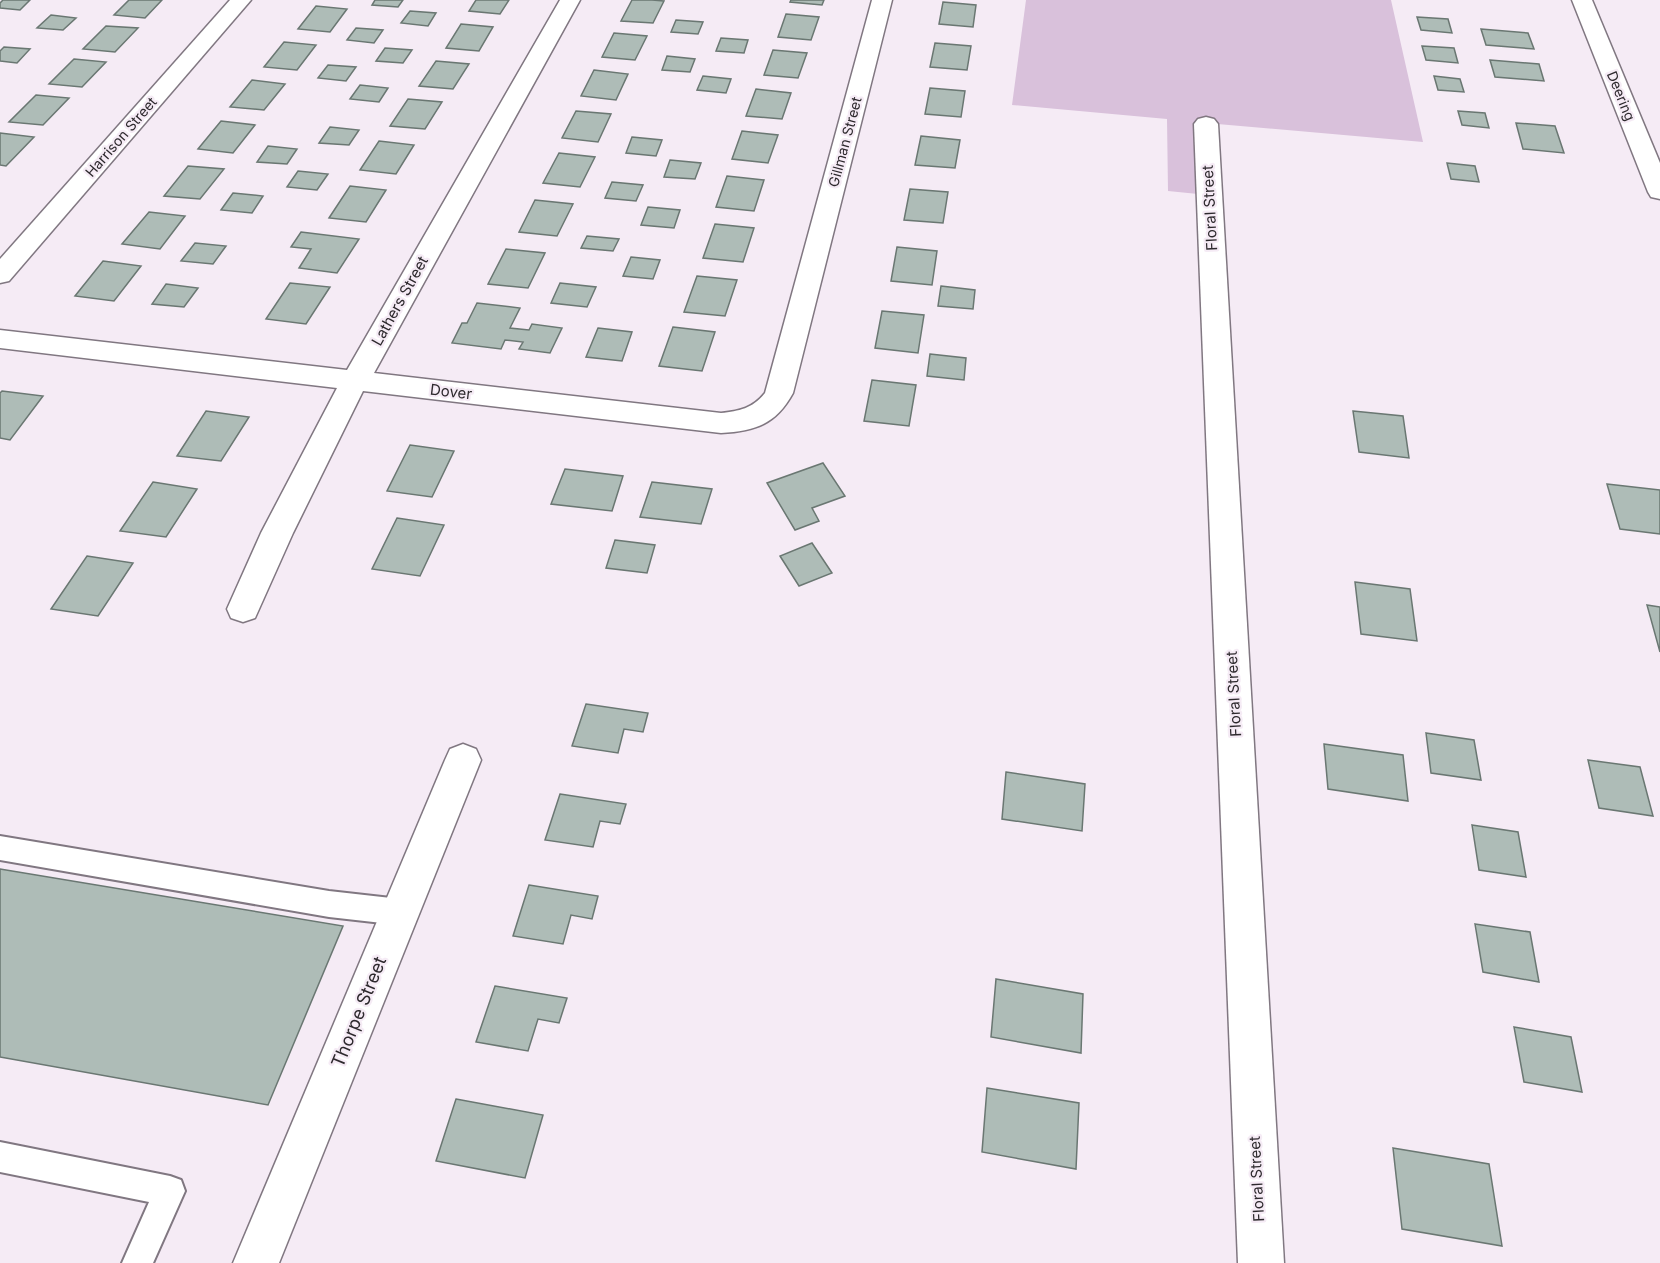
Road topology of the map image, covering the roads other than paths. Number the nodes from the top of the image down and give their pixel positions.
1 (241, 0) edge
2 (570, 0) edge
3 (882, 0) edge
4 (1582, 0) edge
5 (1206, 124) dead end
6 (1660, 192) edge
7 (0, 274) edge
8 (808, 284) joint
9 (0, 339) edge
10 (355, 380) junction
11 (243, 609) dead end
12 (463, 760) dead end
13 (0, 848) edge
14 (400, 912) junction
15 (0, 1157) edge
16 (137, 1263) edge
17 (256, 1263) edge
18 (1262, 1263) edge

1 - 7 street, Harrison Street
2 - 10 street, Lathers Street
3 - 8 street, Gillman Street
4 - 6 street, Deering
5 - 18 street, Floral Street
8 - 10 street, Dover
9 - 10 street, Dover
10 - 11 street, Lathers Street
12 - 14 street, Thorpe Street
13 - 14 lane
14 - 17 street, Thorpe Street
15 - 16 lane

